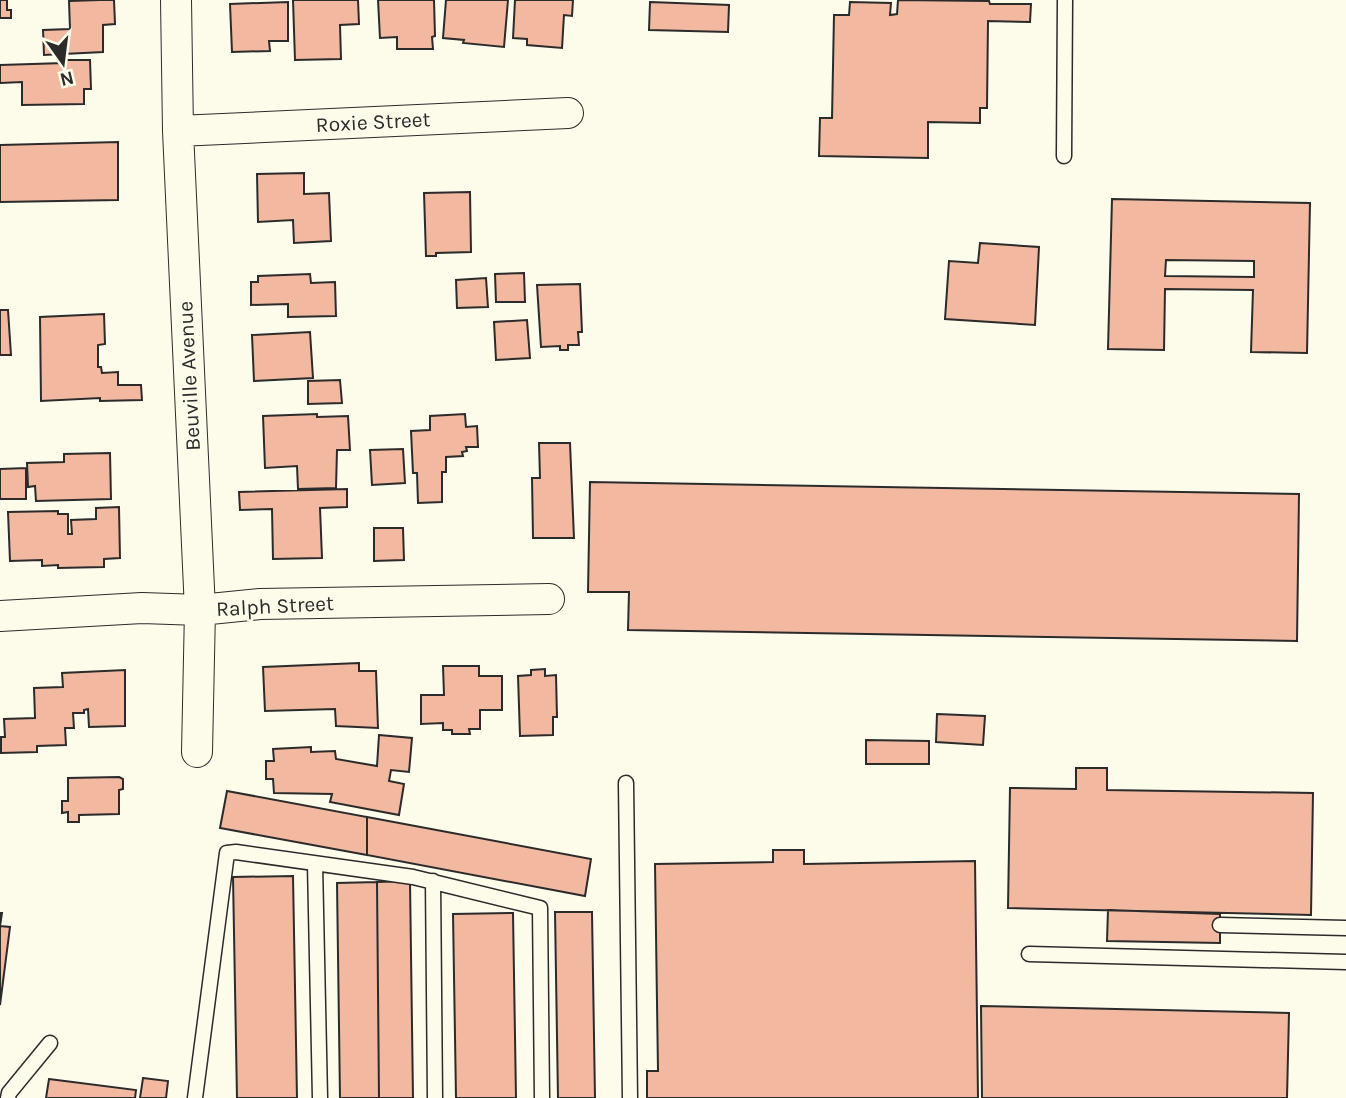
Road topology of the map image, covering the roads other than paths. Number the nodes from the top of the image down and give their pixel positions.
1 (176, 0) edge
2 (1065, 0) edge
3 (568, 113) dead end
4 (178, 131) junction
5 (1064, 156) dead end
6 (549, 598) dead end
7 (200, 610) junction
8 (0, 616) edge
9 (198, 752) dead end
10 (626, 783) dead end
11 (316, 864) junction
12 (433, 881) junction
13 (1220, 925) dead end
14 (1346, 928) edge
15 (1029, 954) dead end
16 (1346, 962) edge
17 (50, 1043) dead end
18 (8, 1098) edge
19 (195, 1098) edge
20 (320, 1098) edge
21 (435, 1098) edge
22 (542, 1098) edge
23 (630, 1098) edge

1 - 4 street, Beuville Avenue
2 - 5 lane
3 - 4 street, Roxie Street
4 - 7 street, Beuville Avenue
6 - 7 street, Ralph Street
7 - 8 street, Ralph Street
7 - 9 street, Beuville Avenue
10 - 23 lane
11 - 12 lane
11 - 19 lane
11 - 20 lane
12 - 21 lane
12 - 22 lane
13 - 14 lane
15 - 16 lane
17 - 18 lane

